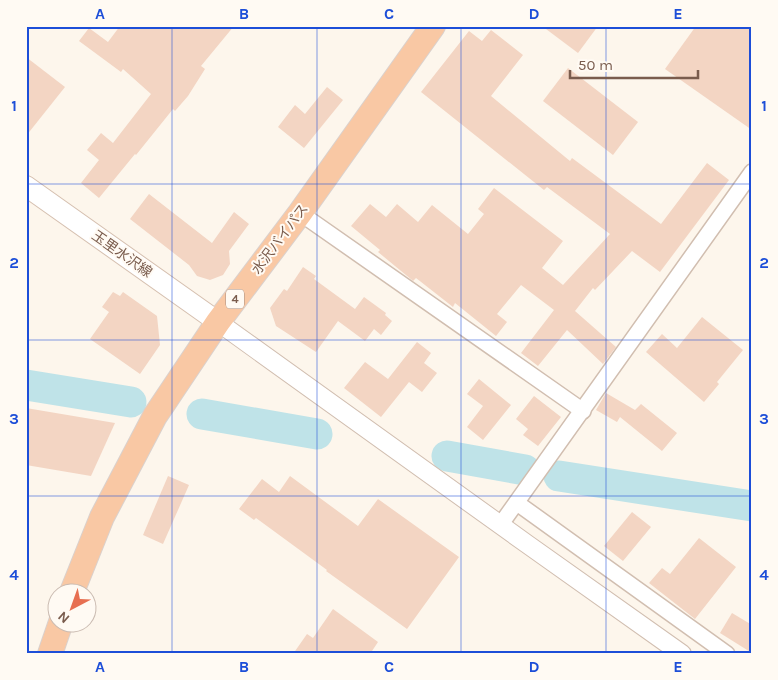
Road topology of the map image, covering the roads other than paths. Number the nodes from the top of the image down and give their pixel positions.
1 (433, 26) edge
2 (752, 172) edge
3 (26, 186) edge
4 (300, 213) junction
5 (218, 322) junction
6 (583, 412) junction
7 (517, 502) junction
8 (501, 524) junction
9 (76, 582) edge
10 (58, 632) edge
11 (50, 654) edge
12 (682, 654) edge
13 (727, 654) edge

1 - 4 highway, 水沢バイパス / 4
2 - 6 street
3 - 5 main road, 玉里水沢線
4 - 5 highway, 水沢バイパス / 4
4 - 6 street
5 - 8 street
5 - 9 highway, 水沢バイパス / 4
6 - 7 street
7 - 8 street
7 - 13 street
8 - 12 street
10 - 11 highway

